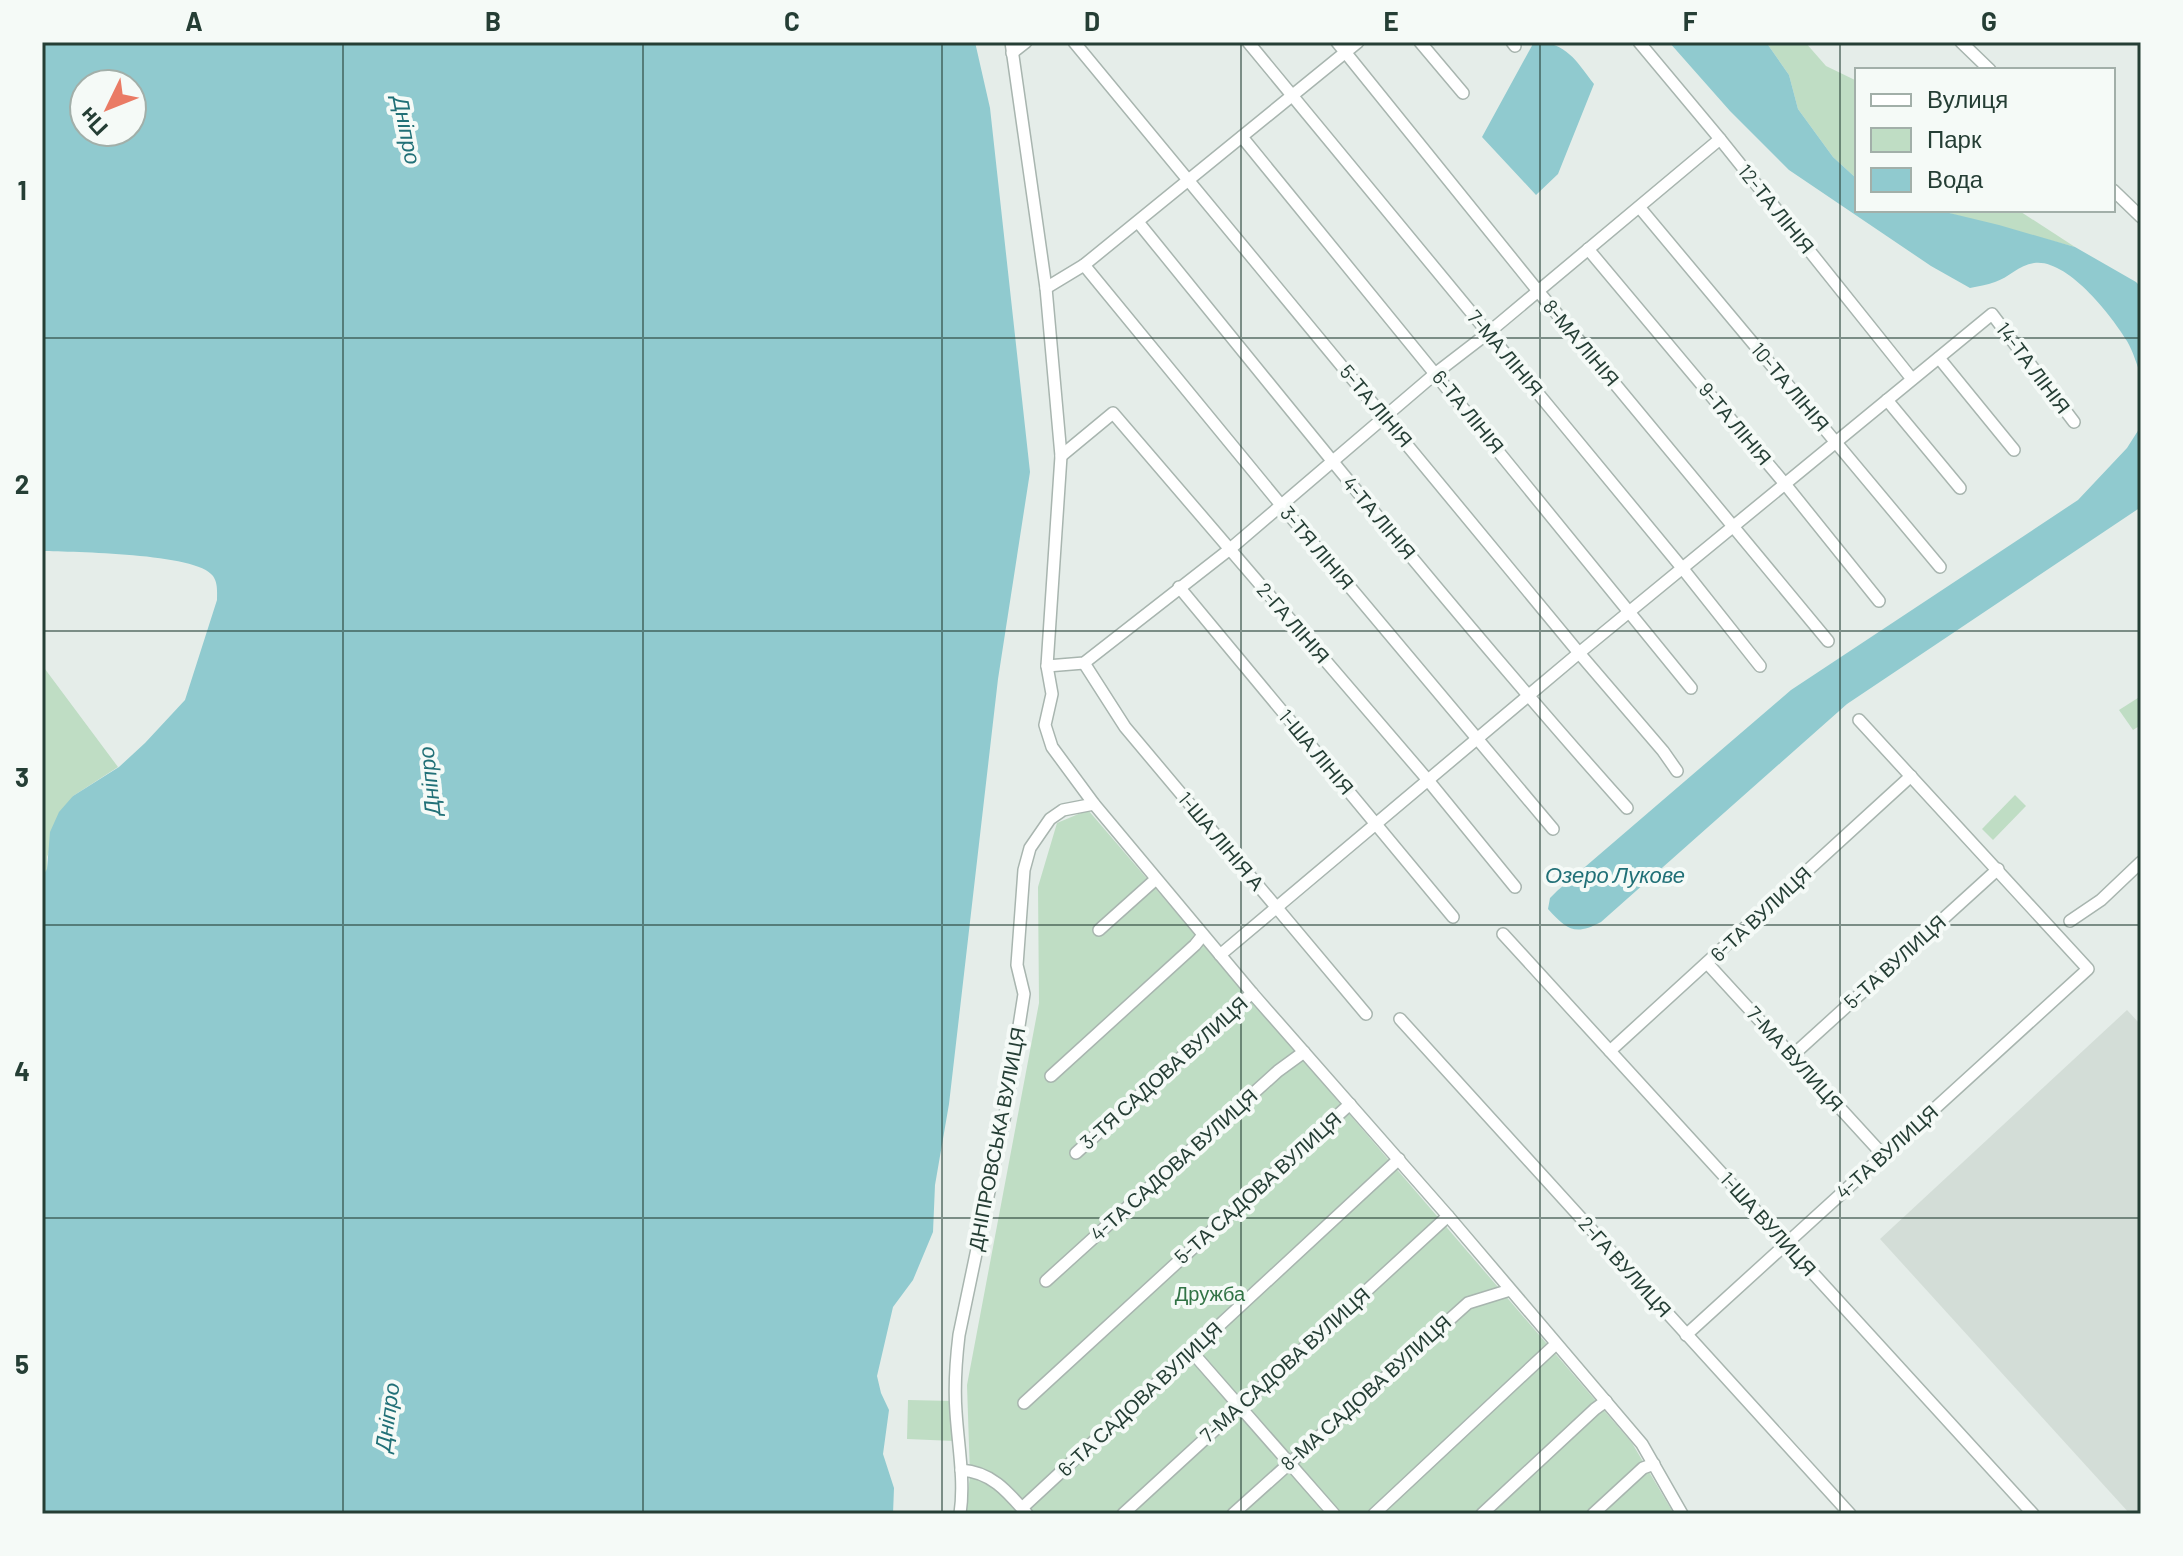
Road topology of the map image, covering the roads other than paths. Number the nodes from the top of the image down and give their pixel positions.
1 (1026, 42) edge
2 (1074, 42) edge
3 (1248, 42) edge
4 (1337, 42) edge
5 (1358, 42) edge
6 (1420, 42) edge
7 (1639, 42) edge
8 (1961, 42) edge
9 (1012, 48) edge
10 (1345, 52) junction
11 (1988, 68) edge
12 (1463, 93) dead end
13 (1292, 96) junction
14 (1242, 137) junction
15 (1720, 139) junction
16 (1188, 180) junction
17 (2115, 192) edge
18 (1640, 208) junction
19 (2141, 217) edge
20 (1138, 222) junction
21 (1588, 249) junction
22 (1084, 265) junction
23 (1046, 288) junction
24 (1538, 291) junction
25 (1488, 333) junction
26 (1939, 358) junction
27 (1436, 373) junction
28 (1912, 379) junction
29 (1887, 400) junction
30 (1385, 416) junction
31 (2074, 422) dead end
32 (1836, 442) junction
33 (2014, 450) dead end
34 (1061, 456) junction
35 (1332, 461) junction
36 (1785, 484) junction
37 (1960, 488) dead end
38 (1281, 505) junction
39 (1733, 527) junction
40 (1230, 549) junction
41 (1940, 567) dead end
42 (1683, 569) junction
43 (1179, 587) junction
44 (1879, 601) dead end
45 (1631, 612) junction
46 (1828, 641) dead end
47 (1579, 653) junction
48 (1084, 663) junction
49 (1047, 666) junction
50 (1760, 666) dead end
51 (1691, 688) dead end
52 (1527, 696) junction
53 (1859, 720) dead end
54 (1476, 739) junction
55 (1677, 771) dead end
56 (1911, 776) junction
57 (1427, 779) junction
58 (1094, 804) junction
59 (1627, 808) dead end
60 (1374, 823) junction
61 (1553, 829) dead end
62 (2141, 862) edge
63 (1998, 869) junction
64 (1156, 879) junction
65 (1515, 887) dead end
66 (1276, 906) junction
67 (1453, 917) dead end
68 (2070, 921) dead end
69 (1099, 930) dead end
70 (1503, 934) dead end
71 (1203, 935) junction
72 (1220, 955) junction
73 (1707, 963) junction
74 (1252, 993) junction
75 (1366, 1014) dead end
76 (1400, 1019) dead end
77 (1610, 1051) junction
78 (1304, 1052) junction
79 (1793, 1055) junction
80 (1051, 1076) dead end
81 (1350, 1104) junction
82 (1076, 1153) dead end
83 (1883, 1155) junction
84 (1399, 1159) junction
85 (1448, 1216) junction
86 (1786, 1244) junction
87 (1046, 1281) dead end
88 (1510, 1290) junction
89 (1686, 1335) junction
90 (1556, 1344) junction
91 (1192, 1352) junction
92 (1606, 1401) junction
93 (1024, 1403) dead end
94 (1240, 1406) junction
95 (1289, 1462) junction
96 (1654, 1464) junction
97 (961, 1470) junction
98 (1025, 1511) edge
99 (960, 1514) edge
100 (1123, 1514) edge
101 (1233, 1514) edge
102 (1334, 1514) edge
103 (1374, 1514) edge
104 (1482, 1514) edge
105 (1593, 1514) edge
106 (1682, 1514) edge
107 (1850, 1514) edge
108 (2033, 1514) edge

1 - 9 street
2 - 16 street, 5-ТА ЛІНІЯ
3 - 13 street, 7-МА ЛІНІЯ
4 - 10 street, 8-МА ЛІНІЯ
5 - 10 street
6 - 12 street
7 - 15 street, 12-ТА ЛІНІЯ
8 - 11 street
9 - 23 street
10 - 13 street
10 - 24 street, 8-МА ЛІНІЯ
13 - 14 street
13 - 25 street, 7-МА ЛІНІЯ
14 - 16 street
14 - 27 street, 6-ТА ЛІНІЯ
15 - 18 street
15 - 28 street, 12-ТА ЛІНІЯ
16 - 20 street
16 - 30 street, 5-ТА ЛІНІЯ
17 - 19 street
18 - 21 street
18 - 32 street, 10-ТА ЛІНІЯ
20 - 22 street
20 - 35 street, 4-ТА ЛІНІЯ
21 - 24 street
21 - 36 street, 9-ТА ЛІНІЯ
22 - 23 street
22 - 38 street, 3-ТЯ ЛІНІЯ
23 - 34 street
24 - 25 street
24 - 39 street, 8-МА ЛІНІЯ
25 - 27 street
25 - 42 street, 7-МА ЛІНІЯ
26 - 28 street
26 - 31 street, 14-ТА ЛІНІЯ
26 - 33 street
27 - 30 street
27 - 45 street, 6-ТА ЛІНІЯ
28 - 29 street
29 - 32 street
29 - 37 street
30 - 35 street
30 - 47 street, 5-ТА ЛІНІЯ
32 - 36 street
32 - 41 street, 10-ТА ЛІНІЯ
34 - 40 street, 2-ГА ЛІНІЯ
34 - 49 street
35 - 38 street
35 - 52 street, 4-ТА ЛІНІЯ
36 - 39 street
36 - 44 street, 9-ТА ЛІНІЯ
38 - 40 street
38 - 54 street, 3-ТЯ ЛІНІЯ
39 - 42 street
39 - 46 street, 8-МА ЛІНІЯ
40 - 43 street
40 - 57 street, 2-ГА ЛІНІЯ
42 - 45 street
42 - 50 street, 7-МА ЛІНІЯ
43 - 48 street
43 - 60 street, 1-ША ЛІНІЯ
45 - 47 street
45 - 51 street, 6-ТА ЛІНІЯ
47 - 52 street
47 - 55 street, 5-ТА ЛІНІЯ
48 - 49 street
48 - 66 street, 1-ША ЛІНІЯ А
49 - 58 street
52 - 54 street
52 - 59 street, 4-ТА ЛІНІЯ
53 - 56 street
54 - 57 street
54 - 61 street, 3-ТЯ ЛІНІЯ
56 - 63 street
56 - 73 street, 6-ТА ВУЛИЦЯ
57 - 60 street
57 - 65 street, 2-ГА ЛІНІЯ
58 - 64 street
58 - 97 street, ДНІПРОВСЬКА ВУЛИЦЯ
60 - 66 street
60 - 67 street, 1-ША ЛІНІЯ
62 - 68 street
63 - 79 street, 5-ТА ВУЛИЦЯ
63 - 83 street, 4-ТА ВУЛИЦЯ
64 - 69 street
64 - 71 street
66 - 72 street
66 - 75 street, 1-ША ЛІНІЯ А
70 - 77 street, 1-ША ВУЛИЦЯ
71 - 72 street
71 - 80 street
72 - 74 street
73 - 77 street, 6-ТА ВУЛИЦЯ
73 - 79 street, 7-МА ВУЛИЦЯ
74 - 78 street
74 - 82 street, 3-ТЯ САДОВА ВУЛИЦЯ
76 - 89 street, 2-ГА ВУЛИЦЯ
77 - 86 street, 1-ША ВУЛИЦЯ
78 - 81 street
78 - 87 street, 4-ТА САДОВА ВУЛИЦЯ
79 - 83 street, 7-МА ВУЛИЦЯ
81 - 84 street
81 - 93 street, 5-ТА САДОВА ВУЛИЦЯ
83 - 86 street, 4-ТА ВУЛИЦЯ
84 - 85 street
84 - 91 street, 6-ТА САДОВА ВУЛИЦЯ
85 - 88 street
85 - 94 street, 7-МА САДОВА ВУЛИЦЯ
86 - 89 street, 4-ТА ВУЛИЦЯ
86 - 108 street, 1-ША ВУЛИЦЯ
88 - 90 street
88 - 95 street, 8-МА САДОВА ВУЛИЦЯ
89 - 107 street, 2-ГА ВУЛИЦЯ
90 - 92 street
90 - 103 street
91 - 94 street
91 - 98 street, 6-ТА САДОВА ВУЛИЦЯ
92 - 96 street
92 - 104 street
94 - 95 street
94 - 100 street, 7-МА САДОВА ВУЛИЦЯ
95 - 101 street, 8-МА САДОВА ВУЛИЦЯ
95 - 102 street
96 - 105 street
96 - 106 street
97 - 98 street
97 - 99 street, ДНІПРОВСЬКА ВУЛИЦЯ

